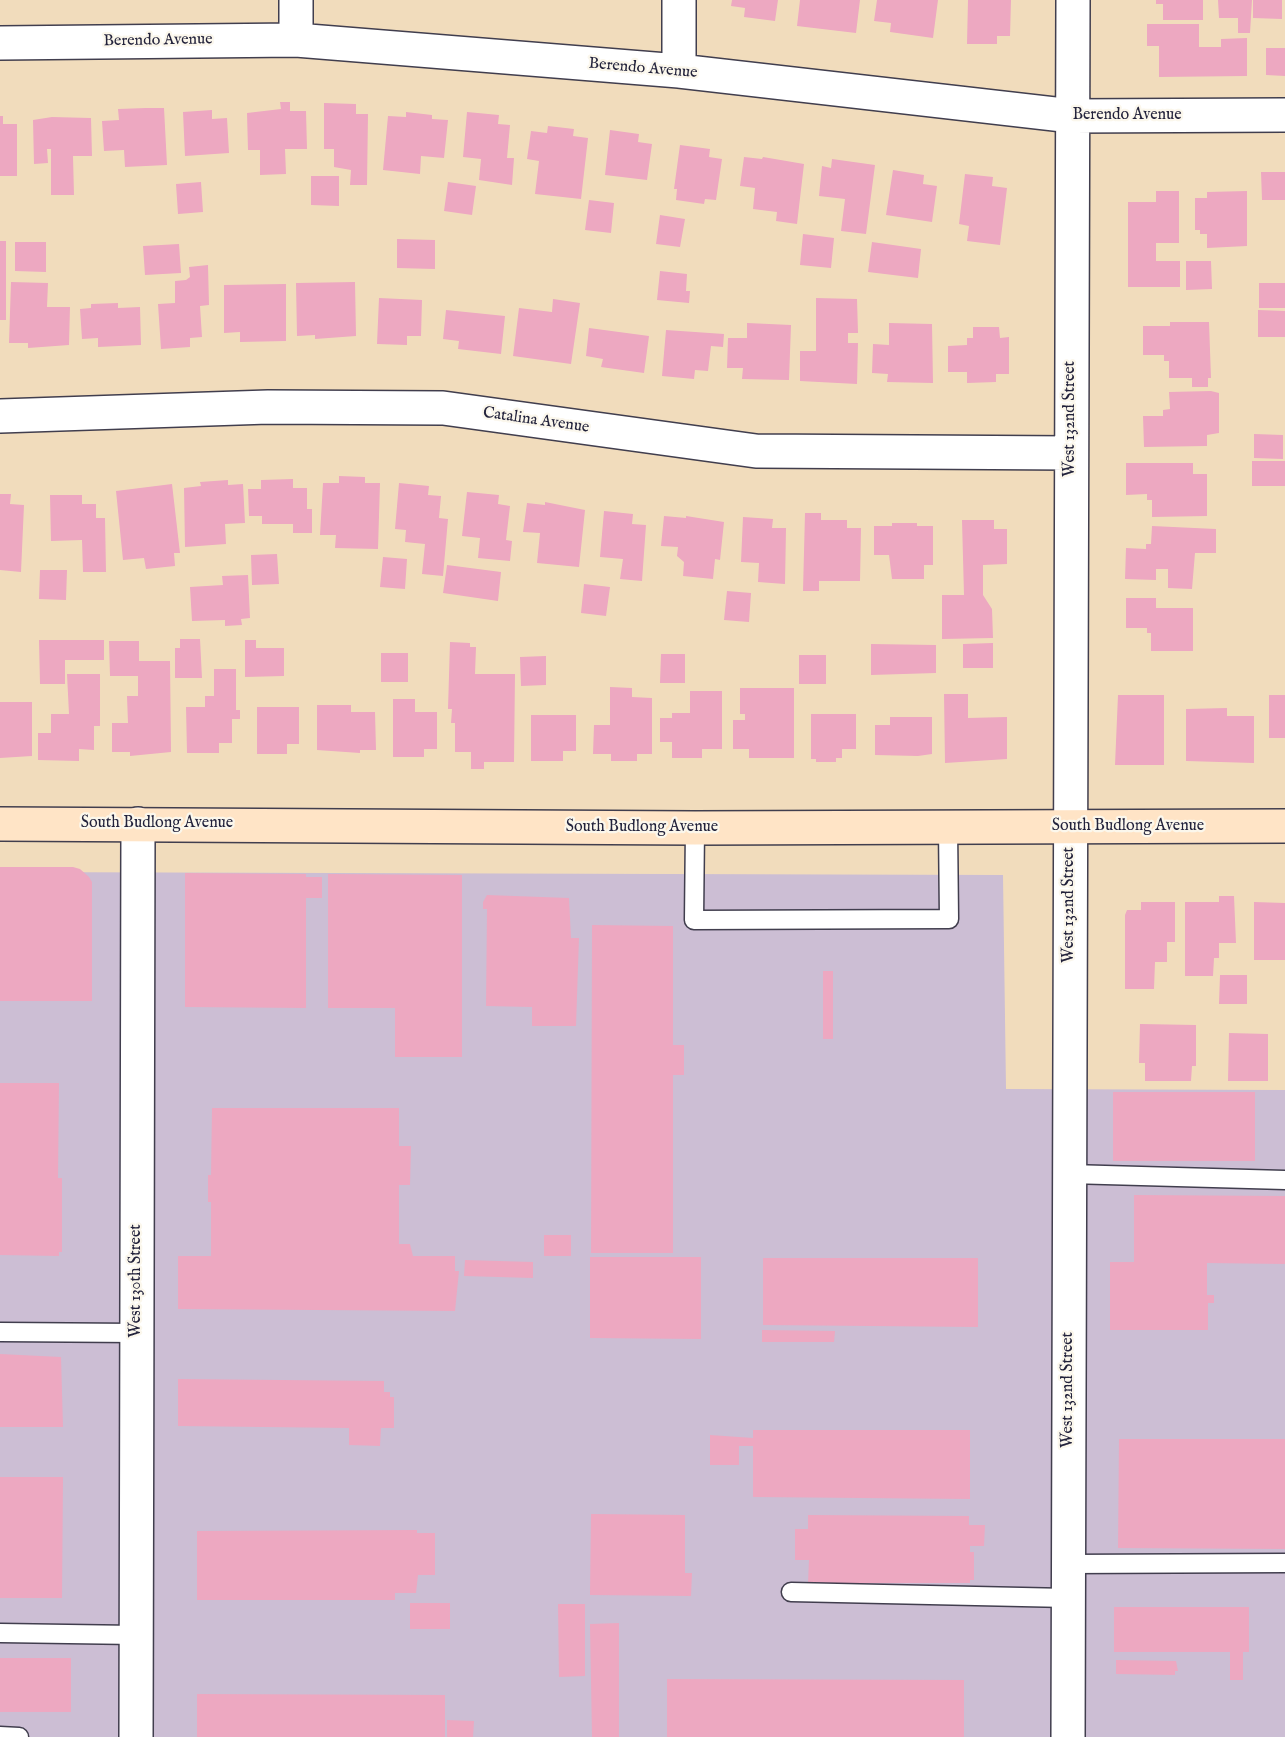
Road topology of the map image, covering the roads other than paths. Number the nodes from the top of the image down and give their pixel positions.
1 (296, 0) edge
2 (679, 0) edge
3 (1072, 0) edge
4 (296, 40) junction
5 (0, 43) edge
6 (678, 71) junction
7 (1072, 116) junction
8 (1285, 116) edge
9 (0, 416) edge
10 (1071, 453) junction
11 (0, 824) edge
12 (138, 824) junction
13 (948, 826) junction
14 (1285, 826) edge
15 (1070, 827) junction
16 (695, 828) junction
17 (1069, 1174) junction
18 (1285, 1180) edge
19 (0, 1332) edge
20 (137, 1333) junction
21 (1285, 1563) edge
22 (1068, 1564) junction
23 (791, 1592) dead end
24 (1068, 1598) junction
25 (0, 1633) edge
26 (136, 1635) junction
27 (0, 1736) edge
28 (19, 1737) edge
29 (136, 1737) edge
30 (1068, 1737) edge

1 - 4 street
2 - 6 street
3 - 7 street, West 132nd Street
4 - 5 street, Berendo Avenue
4 - 6 street, Berendo Avenue
6 - 7 street, Berendo Avenue
7 - 8 street, Berendo Avenue
7 - 10 street, West 132nd Street
9 - 10 street, Catalina Avenue
10 - 15 street, West 132nd Street
11 - 12 street, South Budlong Avenue
12 - 16 street, South Budlong Avenue
12 - 20 street, West 130th Street
13 - 15 street, South Budlong Avenue
13 - 16 street, South Budlong Avenue
13 - 16 lane
14 - 15 street, South Budlong Avenue
15 - 17 street, West 132nd Street
17 - 18 lane
17 - 22 street, West 132nd Street
19 - 20 lane
20 - 26 street, West 130th Street
21 - 22 lane
22 - 24 street, West 132nd Street
23 - 24 lane
24 - 30 street, West 132nd Street
25 - 26 lane
26 - 29 street, West 130th Street
27 - 28 lane

